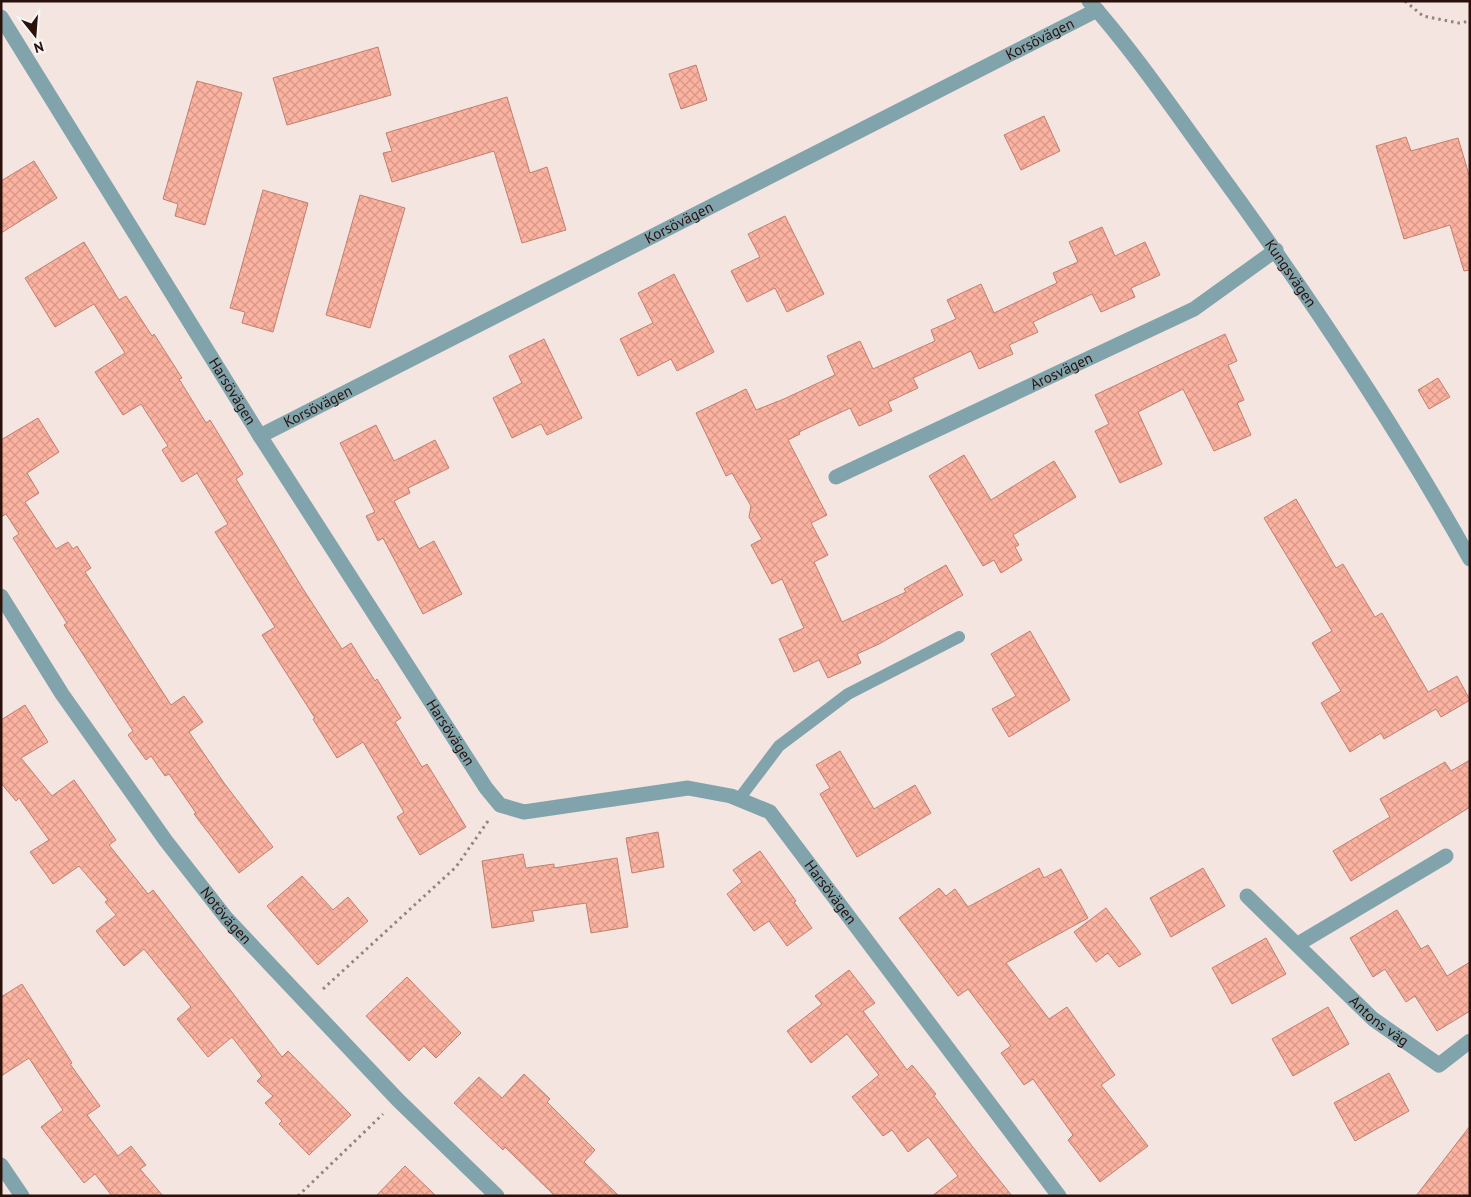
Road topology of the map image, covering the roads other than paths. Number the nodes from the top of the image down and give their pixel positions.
1 (1093, 6) edge
2 (1, 17) edge
3 (1276, 250) junction
4 (260, 436) junction
5 (836, 477) dead end
6 (1470, 559) edge
7 (1, 596) edge
8 (959, 637) dead end
9 (739, 799) junction
10 (1446, 856) dead end
11 (1247, 896) dead end
12 (1298, 944) junction
13 (1470, 1041) edge
14 (1, 1165) edge
15 (22, 1196) edge
16 (497, 1196) edge
17 (1058, 1196) edge

1 - 3 street, Kungsvägen
1 - 4 street, Korsövägen
2 - 4 street, Harsövägen
3 - 5 street, Arosvägen
3 - 6 street, Kungsvägen
4 - 9 street, Harsövägen
7 - 16 street, Notövägen
8 - 9 lane
9 - 17 street, Harsövägen
10 - 12 street
11 - 12 street, Antons väg
12 - 13 street, Antons väg
14 - 15 street

